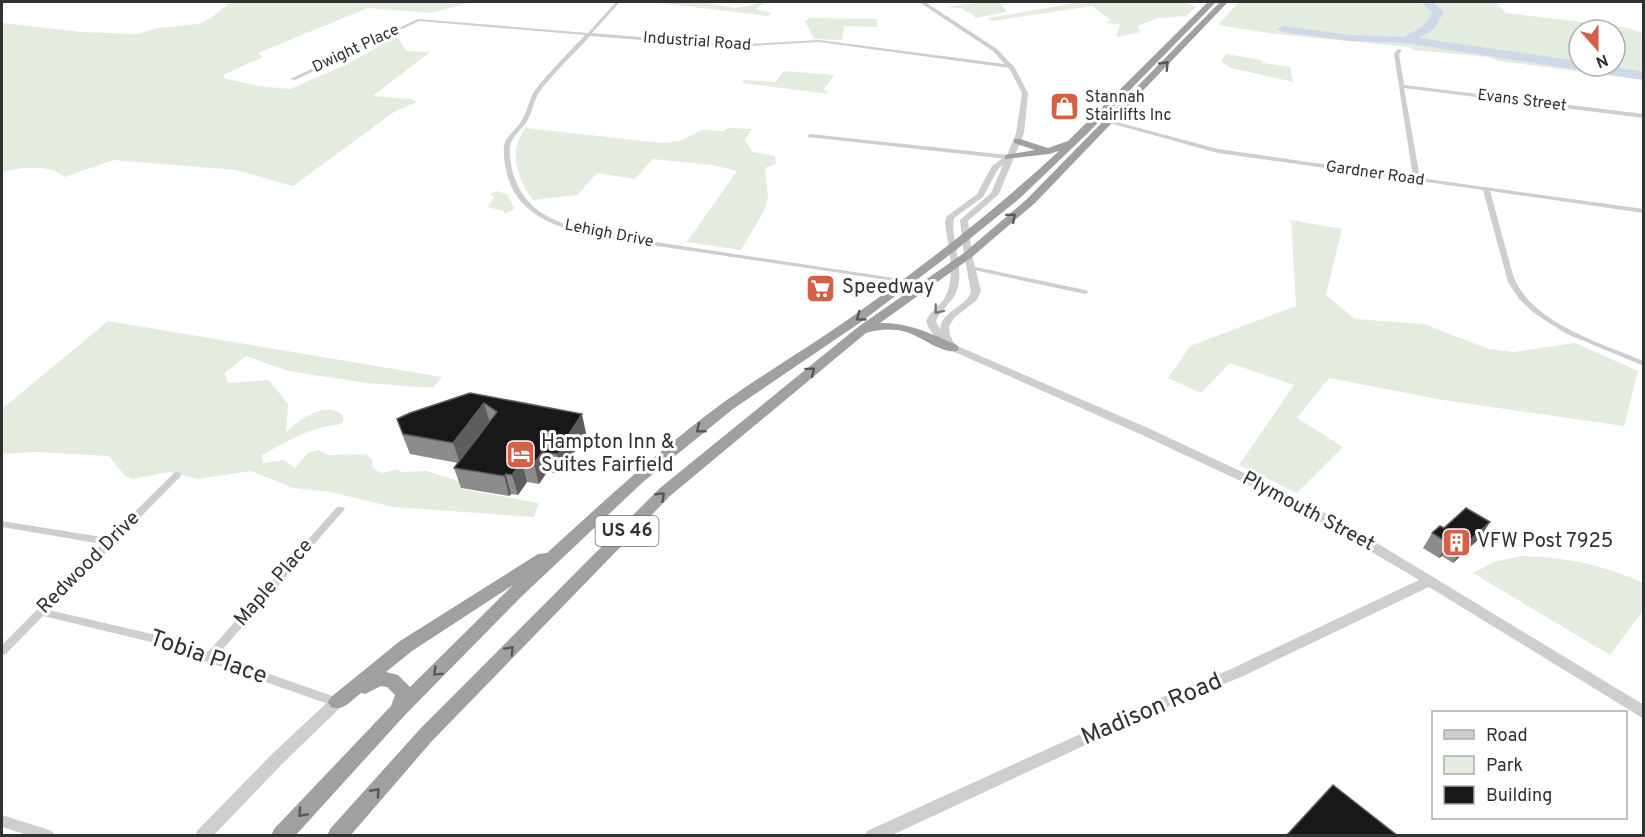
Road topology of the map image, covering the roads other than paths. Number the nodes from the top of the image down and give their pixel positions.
1 (618, 2) edge
2 (922, 2) edge
3 (1212, 2) edge
4 (1224, 2) edge
5 (418, 20) joint
6 (588, 34) junction
7 (1400, 50) dead end
8 (1010, 66) junction
9 (293, 79) dead end
10 (1401, 86) junction
11 (1644, 116) edge
12 (1109, 122) junction
13 (1086, 130) junction
14 (810, 136) dead end
15 (1017, 141) junction
16 (1049, 151) junction
17 (1008, 157) junction
18 (1417, 180) junction
19 (1486, 189) junction
20 (1644, 211) edge
21 (966, 236) junction
22 (952, 248) junction
23 (968, 255) junction
24 (953, 265) junction
25 (971, 268) junction
26 (907, 282) junction
27 (1085, 292) dead end
28 (862, 330) junction
29 (953, 348) junction
30 (1644, 363) edge
31 (177, 475) dead end
32 (340, 509) dead end
33 (2, 524) edge
34 (110, 542) junction
35 (568, 542) junction
36 (1429, 581) junction
37 (41, 612) junction
38 (2, 651) edge
39 (209, 658) junction
40 (337, 702) junction
41 (399, 710) junction
42 (1644, 713) edge
43 (2, 821) edge
44 (344, 831) edge
45 (49, 836) edge
46 (202, 836) edge
47 (281, 836) edge
48 (872, 836) edge

1 - 6 street, Lehigh Drive
2 - 8 street
3 - 13 highway, US 46
12 -> 4 highway, US 46
5 - 6 street, Industrial Road
5 - 9 street, Dwight Place
6 - 8 street, Industrial Road
6 - 26 street, Lehigh Drive
7 - 10 street
8 - 15 street
10 - 11 street, Evans Street
10 - 18 street
12 - 18 street, Gardner Road
23 -> 12 highway, US 46
13 - 16 highway
13 - 21 highway, US 46
14 - 17 street
15 - 16 highway
15 - 17 street
16 - 17 highway
17 - 21 street
17 - 22 street
18 - 19 street, Gardner Road
19 - 20 street, Gardner Road
19 - 30 street
21 - 22 highway, US 46
21 - 23 street
22 - 24 street
22 - 26 highway, US 46
23 - 24 highway, US 46
23 - 25 street
24 - 28 highway, US 46
24 -> 29 street, Plymouth Street
25 - 27 street
25 - 29 street
26 -> 35 highway, US 46
28 - 29 highway
44 -> 28 highway, US 46
29 - 36 street, Plymouth Street
31 - 34 street, Redwood Drive
32 - 39 street, Maple Place
33 - 34 street
34 - 37 street, Redwood Drive
35 - 40 highway
35 -> 41 highway, US 46
36 - 42 street, Plymouth Street
36 - 48 street, Madison Road
37 - 38 street, Redwood Drive
37 - 39 street, Tobia Place
39 - 40 street, Tobia Place
40 - 41 highway
40 - 46 street
41 -> 47 highway, US 46
43 - 45 street

